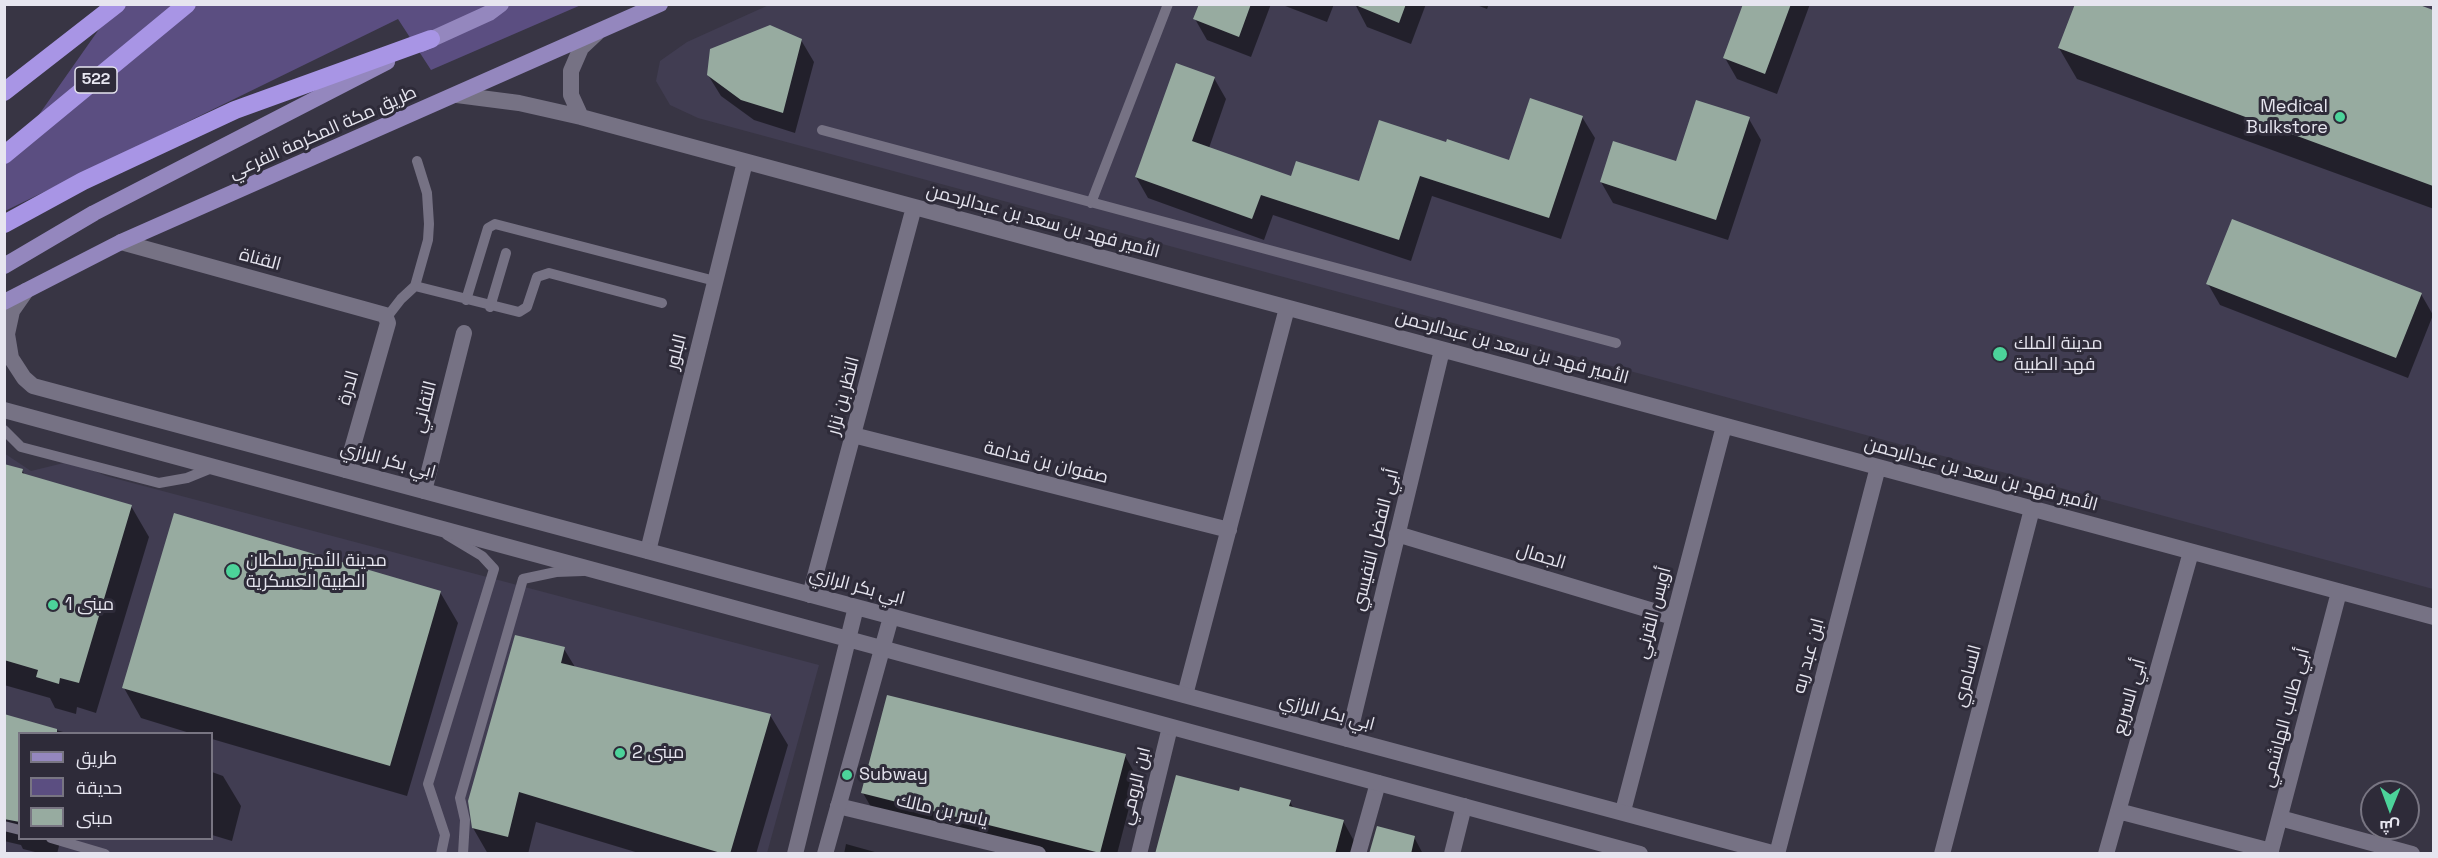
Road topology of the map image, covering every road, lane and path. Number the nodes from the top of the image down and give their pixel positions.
1 (117, 4) edge
2 (187, 4) edge
3 (501, 4) edge
4 (660, 4) edge
5 (1168, 4) edge
6 (598, 32) junction
7 (431, 39) junction
8 (4, 92) edge
9 (457, 95) junction
10 (581, 117) junction
11 (822, 130) dead end
12 (4, 154) edge
13 (417, 161) dead end
14 (745, 162) junction
15 (1091, 202) junction
16 (915, 207) junction
17 (4, 224) edge
18 (121, 242) junction
19 (506, 253) dead end
20 (4, 266) edge
21 (715, 282) junction
22 (415, 286) junction
23 (26, 291) junction
24 (466, 300) junction
25 (4, 302) edge
26 (662, 303) dead end
27 (490, 307) junction
28 (1287, 308) junction
29 (387, 317) junction
30 (464, 333) dead end
31 (1616, 343) dead end
32 (1442, 350) junction
33 (4, 410) edge
34 (1724, 426) junction
35 (4, 430) edge
36 (853, 435) junction
37 (214, 467) junction
38 (1878, 468) junction
39 (346, 470) junction
40 (424, 491) junction
41 (2032, 509) junction
42 (434, 527) junction
43 (1229, 530) junction
44 (1397, 534) junction
45 (648, 551) junction
46 (2191, 552) junction
47 (595, 571) junction
48 (2339, 592) junction
49 (810, 595) junction
50 (856, 607) junction
51 (891, 616) junction
52 (1673, 617) junction
53 (2433, 617) edge
54 (847, 640) junction
55 (882, 650) junction
56 (1185, 695) junction
57 (1170, 727) junction
58 (1348, 739) junction
59 (1378, 783) junction
60 (838, 806) junction
61 (1464, 806) junction
62 (1623, 811) junction
63 (2118, 811) junction
64 (2280, 818) junction
65 (58, 840) edge
66 (2271, 852) edge
67 (795, 853) edge
68 (105, 854) edge
69 (441, 854) edge
70 (463, 854) edge
71 (825, 854) edge
72 (1038, 854) edge
73 (1139, 854) edge
74 (1358, 854) edge
75 (1452, 854) edge
76 (1640, 854) edge
77 (1776, 854) edge
78 (1942, 854) edge
79 (2106, 854) edge
80 (2412, 854) edge

1 - 8 highway, 522
2 - 12 highway, 522
3 - 7 main road
4 - 6 main road, طريق مكة المكرمة الفرعي
5 - 15 lane
6 - 9 main road, طريق مكة المكرمة الفرعي
6 - 10 street
7 - 17 highway
7 - 20 main road
9 - 10 street, الأمير فهد بن سعد بن عبدالرحمن
9 - 18 main road, طريق مكة المكرمة الفرعي
10 - 14 street, الأمير فهد بن سعد بن عبدالرحمن
11 - 15 lane
13 - 22 lane
14 - 16 street, الأمير فهد بن سعد بن عبدالرحمن
14 - 21 street, البلور
15 - 31 lane
16 - 28 street, الأمير فهد بن سعد بن عبدالرحمن
16 - 36 street, النظر بن نزار
18 - 23 main road, طريق مكة المكرمة الفرعي
18 - 29 street, القناة
19 - 27 lane
21 - 24 lane
21 - 45 street, البلور
22 - 24 lane
22 - 29 lane
23 - 25 main road, طريق مكة المكرمة الفرعي
23 - 39 street, ابي بكر الرازي
24 - 27 lane
26 - 27 lane
28 - 32 street, الأمير فهد بن سعد بن عبدالرحمن
28 - 43 street
29 - 39 street, الدرة
30 - 40 street, التفاني
32 - 34 street, الأمير فهد بن سعد بن عبدالرحمن
32 - 44 street, أبي الفضل النفيسي
33 - 37 street
34 - 38 street, الأمير فهد بن سعد بن عبدالرحمن
34 - 52 street, أويس القرني
35 - 37 lane
36 - 43 street, صفوان بن قدامة
36 - 49 street, النظر بن نزار
37 - 42 street
38 - 41 street, الأمير فهد بن سعد بن عبدالرحمن
38 - 77 street, ابن عبد ربه
39 - 40 street, ابي بكر الرازي
40 - 45 street, ابي بكر الرازي
41 - 46 street, الأمير فهد بن سعد بن عبدالرحمن
41 - 78 street, السامري
42 - 47 street
42 - 69 lane
43 - 56 street
44 - 52 street, الجمال
44 - 58 street, أبي الفضل النفيسي
45 - 49 street, ابي بكر الرازي
46 - 48 street, الأمير فهد بن سعد بن عبدالرحمن
46 - 63 street, أبي السريع
47 - 54 street
47 - 70 lane
48 - 53 street, الأمير فهد بن سعد بن عبدالرحمن
48 - 64 street, أبي طالب الهاشمي
49 - 50 street, ابي بكر الرازي
50 - 51 street, ابي بكر الرازي
50 - 54 street
51 - 55 street
51 - 56 street, ابي بكر الرازي
52 - 62 street, أويس القرني
54 - 55 street
54 - 67 street
55 - 57 street
55 - 60 street
56 - 58 street, ابي بكر الرازي
57 - 59 street
57 - 73 street, ابن الرومي
58 - 62 street, ابي بكر الرازي
59 - 61 street
59 - 74 street
60 - 71 street
60 - 72 street, ياسر بن مالك
61 - 75 street
61 - 76 street
62 - 77 street, ابي بكر الرازي
63 - 66 street
63 - 79 street, أبي السريع
64 - 66 street, أبي طالب الهاشمي
64 - 80 street
65 - 68 lane

